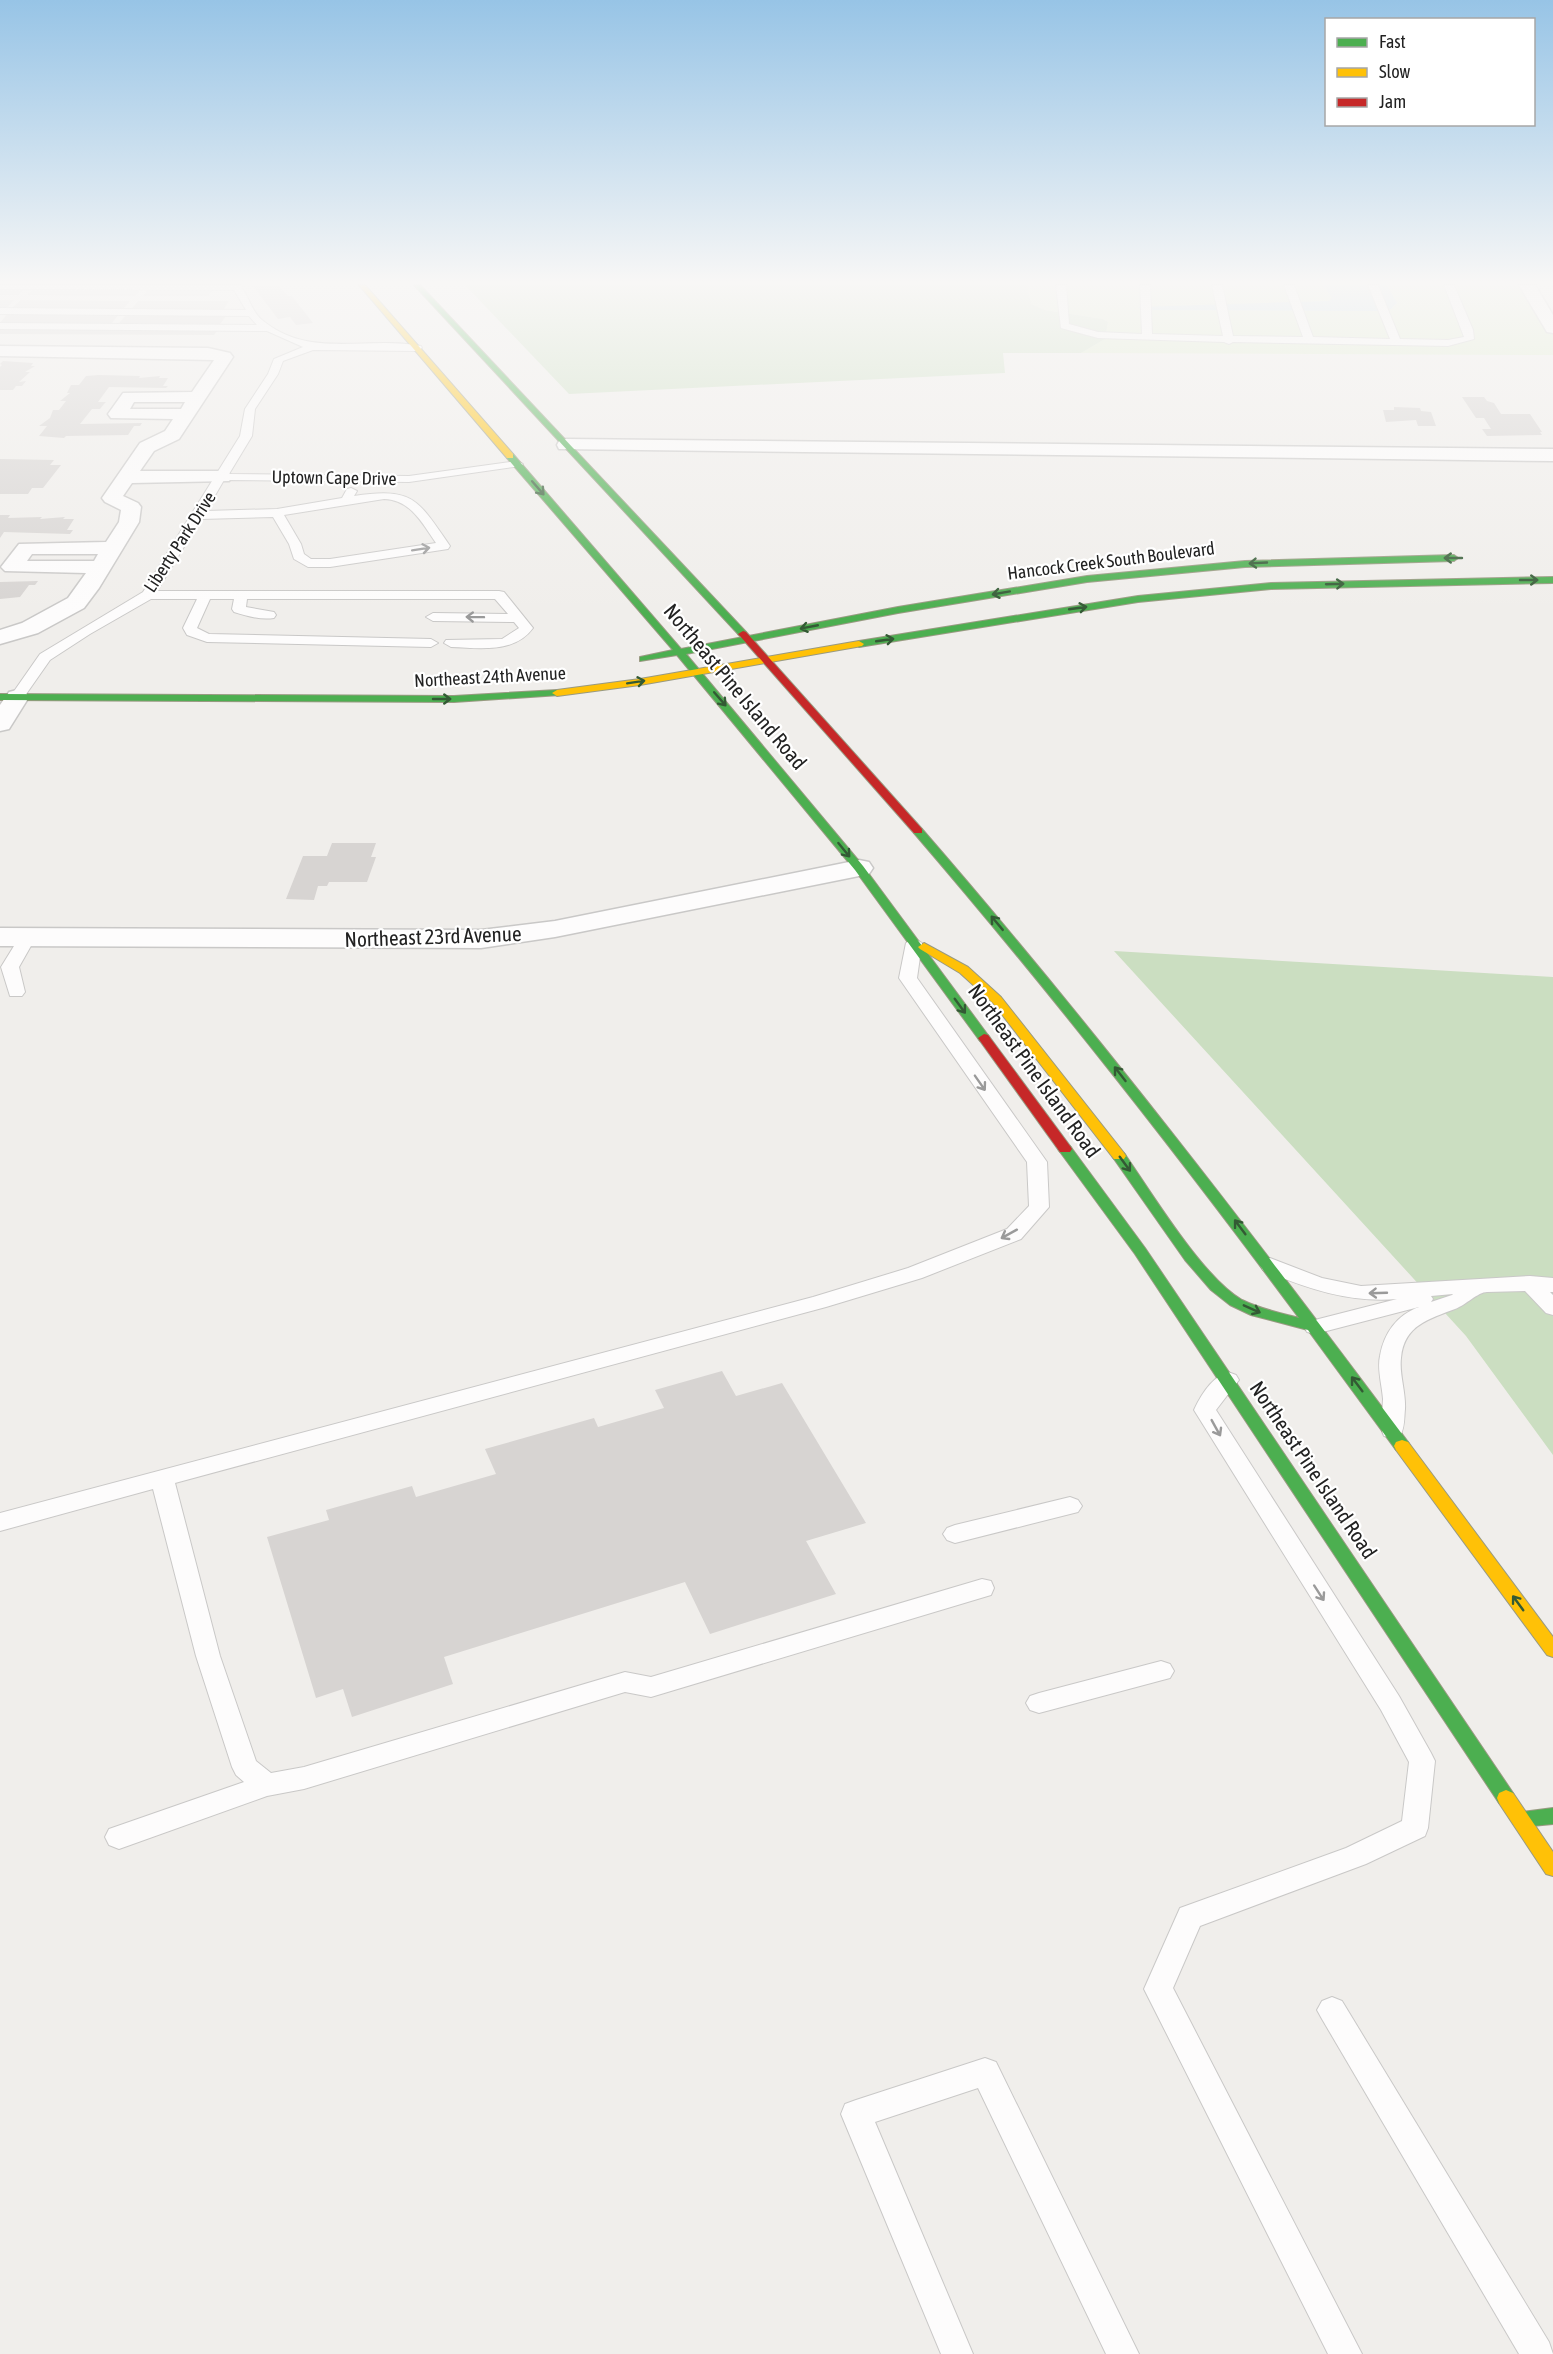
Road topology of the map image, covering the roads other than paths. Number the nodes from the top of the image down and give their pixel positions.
1 (259, 395) edge
2 (457, 395) edge
3 (519, 395) edge
4 (199, 397) joint
5 (187, 414) junction
6 (566, 445) junction
7 (1553, 455) edge
8 (517, 464) junction
9 (571, 472) dead end
10 (126, 477) junction
11 (222, 477) junction
12 (358, 478) junction
13 (610, 492) junction
14 (346, 501) junction
15 (277, 513) junction
16 (199, 515) junction
17 (295, 544) junction
18 (113, 548) junction
19 (398, 553) junction
20 (1470, 558) dead end
21 (101, 567) junction
22 (1553, 580) edge
23 (148, 595) junction
24 (205, 595) junction
25 (241, 595) junction
26 (269, 615) dead end
27 (433, 617) dead end
28 (518, 618) junction
29 (0, 637) edge
30 (745, 638) junction
31 (431, 643) dead end
32 (451, 643) dead end
33 (679, 651) junction
34 (766, 660) junction
35 (626, 663) dead end
36 (696, 671) junction
37 (470, 684) dead end
38 (9, 697) edge
39 (320, 698) junction
40 (0, 724) edge
41 (859, 868) junction
42 (0, 937) edge
43 (28, 937) junction
44 (914, 943) junction
45 (16, 992) dead end
46 (1267, 1264) junction
47 (1530, 1283) junction
48 (1553, 1285) edge
49 (1478, 1286) junction
50 (1553, 1308) edge
51 (1315, 1327) junction
52 (1228, 1380) junction
53 (1392, 1431) junction
54 (162, 1479) junction
55 (1070, 1506) dead end
56 (0, 1522) edge
57 (955, 1534) dead end
58 (982, 1588) dead end
59 (1553, 1650) edge
60 (1161, 1671) dead end
61 (1039, 1703) dead end
62 (267, 1785) junction
63 (1553, 1816) edge
64 (1521, 1819) junction
65 (119, 1837) dead end
66 (1553, 1868) edge
67 (1332, 2010) dead end
68 (957, 2354) edge
69 (1123, 2354) edge
70 (1346, 2354) edge
71 (1537, 2354) edge

1 - 11 lane, Liberty Park Drive
2 - 8 main road, Northeast Pine Island Road
3 - 6 main road, Northeast Pine Island Road
4 - 5 street
4 - 5 street
5 - 10 street
6 - 7 street
6 - 13 main road, Northeast Pine Island Road
8 - 12 lane, Uptown Cape Drive
8 -> 33 main road, Northeast Pine Island Road
9 - 13 main road, Northeast Pine Island Road
10 - 11 street
10 - 18 street
11 - 12 lane, Uptown Cape Drive
11 - 16 lane, Liberty Park Drive
12 - 14 lane
13 - 30 main road, Northeast Pine Island Road
14 - 15 lane
19 -> 14 lane
15 - 16 lane
15 - 17 lane
16 - 23 lane, Liberty Park Drive
17 - 19 lane
17 - 19 lane
18 - 21 street
18 - 21 street
20 -> 30 main road, Hancock Creek South Boulevard
21 - 29 street
34 -> 22 main road, Hancock Creek South Boulevard
23 - 24 lane
23 - 38 lane, Liberty Park Drive
24 - 25 lane
24 - 31 lane
25 - 26 lane
25 - 28 lane
28 -> 27 lane
28 - 32 lane
30 - 33 main road, Hancock Creek South Boulevard
30 - 34 main road, Northeast Pine Island Road
33 - 35 main road
33 - 36 main road, Northeast Pine Island Road
34 - 36 main road, Hancock Creek South Boulevard
46 -> 34 main road, Northeast Pine Island Road
39 -> 36 main road, Northeast 24th Avenue
36 -> 41 main road, Northeast Pine Island Road
37 - 39 main road, Northeast 24th Avenue
38 - 39 main road, Northeast 24th Avenue
38 - 40 street
41 - 43 street, Northeast 23rd Avenue
41 - 44 main road, Northeast Pine Island Road
42 - 43 street, Northeast 23rd Avenue
43 - 45 lane
44 -> 51 main road
44 -> 52 main road, Northeast Pine Island Road
44 -> 54 lane
49 -> 46 lane
46 - 51 main road, Northeast Pine Island Road
47 - 48 lane
47 - 49 lane
47 - 50 lane
49 - 51 lane
49 - 53 lane
53 -> 51 main road, Northeast Pine Island Road
52 - 64 main road, Northeast Pine Island Road
52 -> 70 lane
59 -> 53 main road, Northeast Pine Island Road
54 - 56 lane
54 - 62 lane
55 - 57 lane
58 - 62 lane
60 - 61 lane
62 - 65 lane
63 - 64 main road
64 - 66 main road, Northeast Pine Island Road
67 - 71 lane
68 - 69 lane

